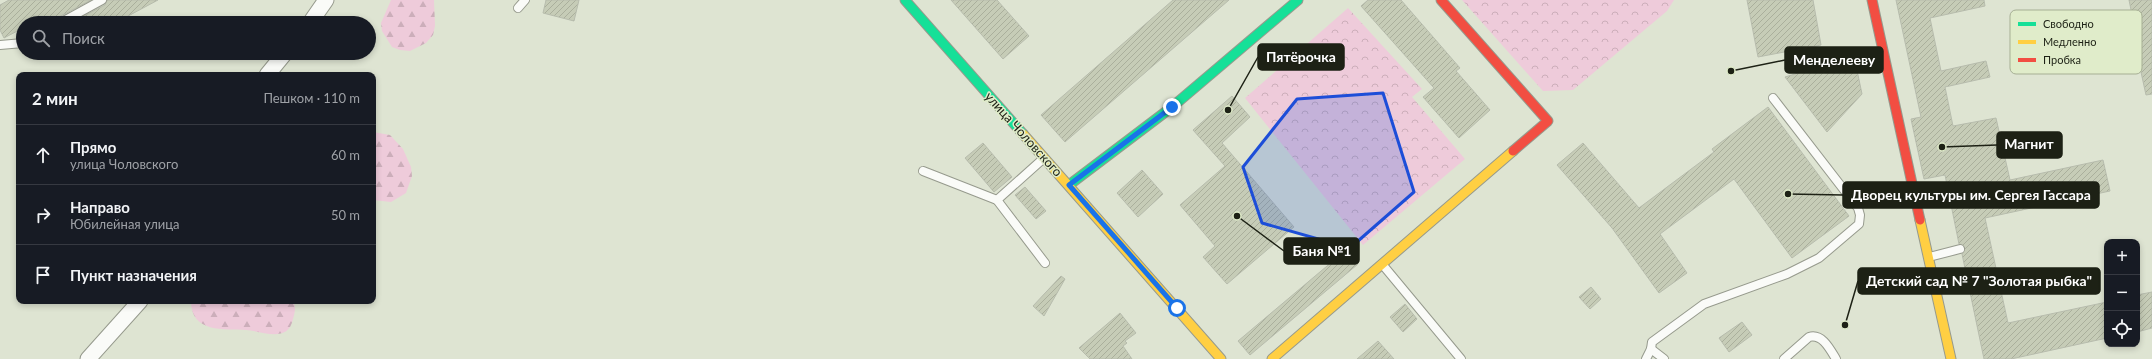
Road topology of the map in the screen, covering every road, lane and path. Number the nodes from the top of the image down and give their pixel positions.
1 (102, 0) edge
2 (326, 0) edge
3 (525, 0) edge
4 (905, 0) edge
5 (1298, 0) edge
6 (1441, 0) edge
7 (1872, 0) edge
8 (518, 8) dead end
9 (73, 16) edge
10 (315, 16) edge
11 (16, 44) edge
12 (0, 45) edge
13 (279, 60) edge
14 (269, 72) edge
15 (1773, 98) dead end
16 (1045, 158) junction
17 (923, 171) dead end
18 (1069, 185) junction
19 (997, 200) junction
20 (1960, 249) dead end
21 (1929, 257) junction
22 (1045, 264) dead end
23 (1382, 264) junction
24 (137, 304) edge
25 (1651, 349) junction
26 (88, 359) edge
27 (1221, 359) edge
28 (1272, 359) edge
29 (1461, 359) edge
30 (1646, 359) edge
31 (1664, 359) edge
32 (1784, 359) edge
33 (1836, 359) edge
34 (1951, 359) edge

1 - 9 lane
2 - 10 street
3 - 8 lane
4 - 16 street, улица Чоловского
5 - 18 street
6 - 23 street
7 - 21 street
11 - 12 lane
13 - 14 street
15 - 25 lane
16 - 18 street, улица Чоловского
16 - 19 lane
17 - 19 lane
18 - 27 street, улица Чоловского
19 - 22 lane
20 - 21 lane
21 - 34 street
23 - 28 street
23 - 29 lane
24 - 26 street
25 - 30 lane
25 - 31 lane
32 - 33 lane

